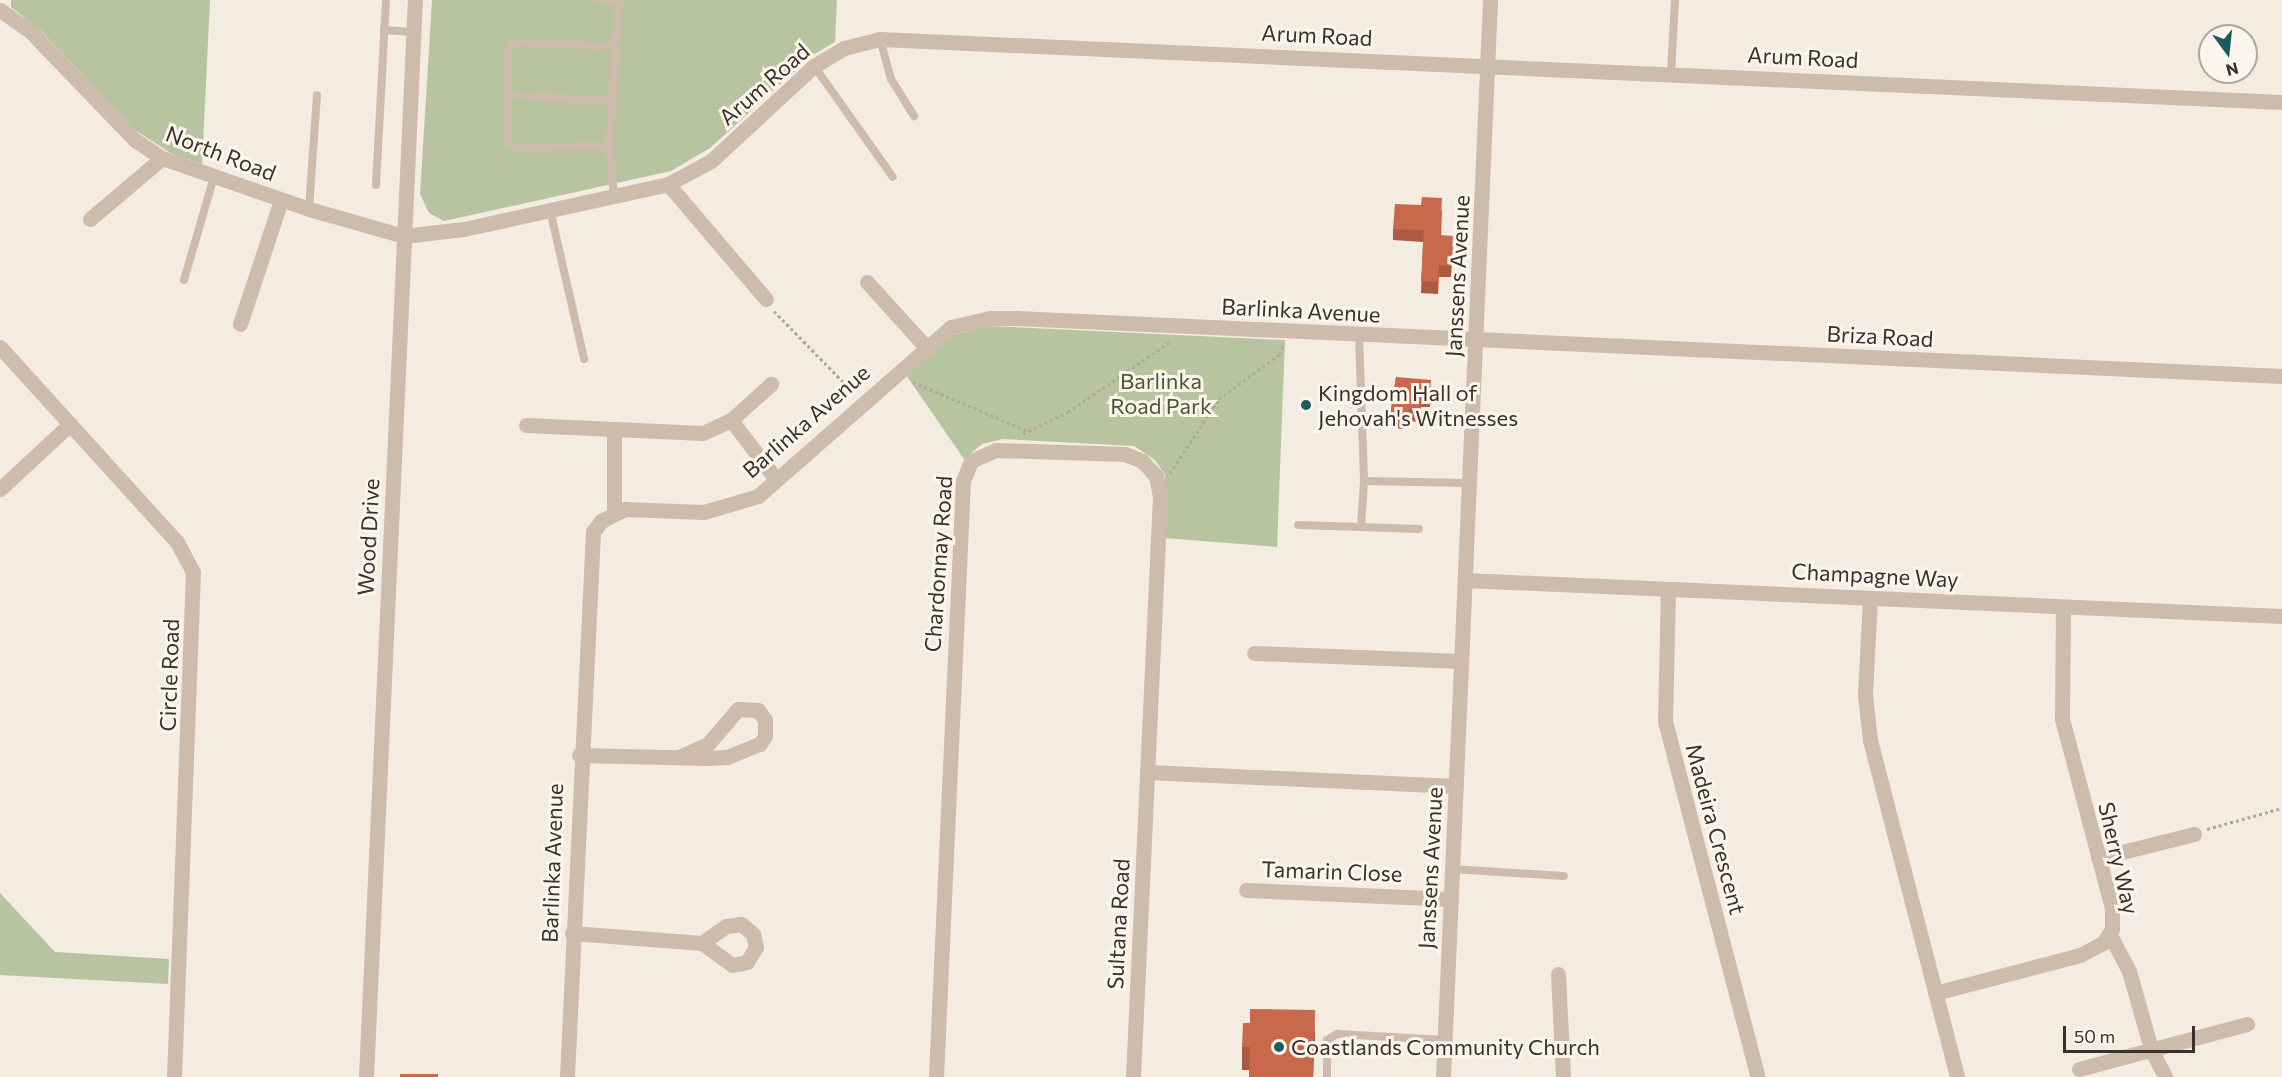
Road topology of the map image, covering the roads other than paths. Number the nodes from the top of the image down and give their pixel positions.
1 (386, 0) edge
2 (415, 0) edge
3 (599, 0) edge
4 (619, 0) edge
5 (1490, 0) edge
6 (1675, 0) edge
7 (0, 10) edge
8 (384, 30) junction
9 (414, 32) junction
10 (880, 39) junction
11 (616, 47) junction
12 (1488, 65) junction
13 (814, 66) junction
14 (1671, 73) junction
15 (317, 95) dead end
16 (506, 95) junction
17 (612, 101) junction
18 (2282, 102) edge
19 (914, 116) dead end
20 (609, 146) junction
21 (162, 158) junction
22 (214, 177) junction
23 (893, 177) dead end
24 (668, 184) junction
25 (376, 185) dead end
26 (614, 196) junction
27 (281, 200) junction
28 (309, 209) junction
29 (550, 210) junction
30 (90, 219) dead end
31 (404, 236) junction
32 (184, 280) dead end
33 (867, 282) dead end
34 (766, 299) road end
35 (240, 324) dead end
36 (1359, 336) junction
37 (1477, 340) junction
38 (925, 346) junction
39 (0, 347) edge
40 (584, 359) dead end
41 (2282, 376) edge
42 (771, 384) dead end
43 (731, 420) junction
44 (70, 424) junction
45 (526, 425) dead end
46 (614, 429) junction
47 (776, 479) junction
48 (1364, 481) junction
49 (1468, 483) junction
50 (0, 489) edge
51 (614, 512) junction
52 (1298, 525) dead end
53 (1361, 527) junction
54 (1419, 529) dead end
55 (1465, 580) junction
56 (1668, 589) junction
57 (1870, 598) junction
58 (2063, 607) junction
59 (2282, 616) edge
60 (1254, 653) dead end
61 (1461, 661) junction
62 (579, 755) junction
63 (679, 757) junction
64 (1147, 772) junction
65 (1456, 786) junction
66 (2194, 834) road end
67 (2098, 858) junction
68 (1452, 869) junction
69 (1564, 876) dead end
70 (1246, 890) dead end
71 (1451, 899) junction
72 (572, 933) junction
73 (2113, 940) junction
74 (702, 943) dead end
75 (1558, 974) dead end
76 (1935, 993) junction
77 (2247, 1024) dead end
78 (1444, 1040) junction
79 (2151, 1049) junction
80 (2079, 1069) dead end
81 (174, 1077) edge
82 (366, 1077) edge
83 (567, 1077) edge
84 (936, 1077) edge
85 (1133, 1077) edge
86 (1327, 1077) edge
87 (1443, 1077) edge
88 (1563, 1077) edge
89 (1758, 1077) edge
90 (1957, 1077) edge
91 (2165, 1077) edge

1 - 8 lane
2 - 9 street, Wood Drive
3 - 4 lane
4 - 11 lane
5 - 12 street, Janssens Avenue
6 - 14 lane
7 - 21 street, North Road
8 - 9 lane
8 - 25 lane
9 - 31 street, Wood Drive
10 - 12 street, Arum Road
10 - 13 street, Arum Road
10 - 19 lane
11 - 16 lane
11 - 17 lane
12 - 14 street, Arum Road
12 - 37 street, Janssens Avenue
13 - 23 lane
13 - 24 street, Arum Road
14 - 18 street, Arum Road
15 - 28 lane
16 - 17 lane
16 - 20 lane
17 - 20 lane
20 - 26 lane
21 - 22 street, North Road
21 - 30 street
22 - 27 street, North Road
22 - 32 lane
24 - 26 street, Arum Road
24 - 34 street
26 - 29 street, Arum Road
27 - 28 street, North Road
27 - 35 street
28 - 31 street, North Road
29 - 31 street, Arum Road
29 - 40 lane
31 - 82 street, Wood Drive
33 - 38 street
36 - 37 street, Barlinka Avenue
36 - 38 street, Barlinka Avenue
36 - 48 lane
37 - 41 street, Briza Road
37 - 49 street, Janssens Avenue
38 - 47 street, Barlinka Avenue
39 - 44 street, Circle Road
42 - 43 street
43 - 46 street
43 - 47 street
44 - 50 street
44 - 81 street, Circle Road
45 - 46 street
46 - 51 street
47 - 51 street, Barlinka Avenue
48 - 49 lane
48 - 53 lane
49 - 55 street, Janssens Avenue
51 - 62 street, Barlinka Avenue
52 - 53 lane
53 - 54 lane
55 - 56 street, Champagne Way
55 - 61 street, Janssens Avenue
56 - 57 street, Champagne Way
56 - 89 street, Madeira Crescent
57 - 58 street, Champagne Way
57 - 76 street
58 - 59 street, Champagne Way
58 - 67 street, Sherry Way
60 - 61 street
61 - 65 street, Janssens Avenue
62 - 63 street
62 - 72 street, Barlinka Avenue
63 - 63 street
64 - 65 street
64 - 84 street, Chardonnay Road
64 - 85 street, Sultana Road
65 - 68 street, Janssens Avenue
66 - 67 street
67 - 73 street, Sherry Way
68 - 69 lane
68 - 71 street, Janssens Avenue
70 - 71 street, Tamarin Close
71 - 78 street, Janssens Avenue
72 - 74 street
72 - 83 street, Barlinka Avenue
73 - 76 street, Sherry Way
73 - 79 street
75 - 88 street
76 - 90 street
77 - 79 street
78 - 86 lane
78 - 87 street, Janssens Avenue
79 - 80 street
79 - 91 street

